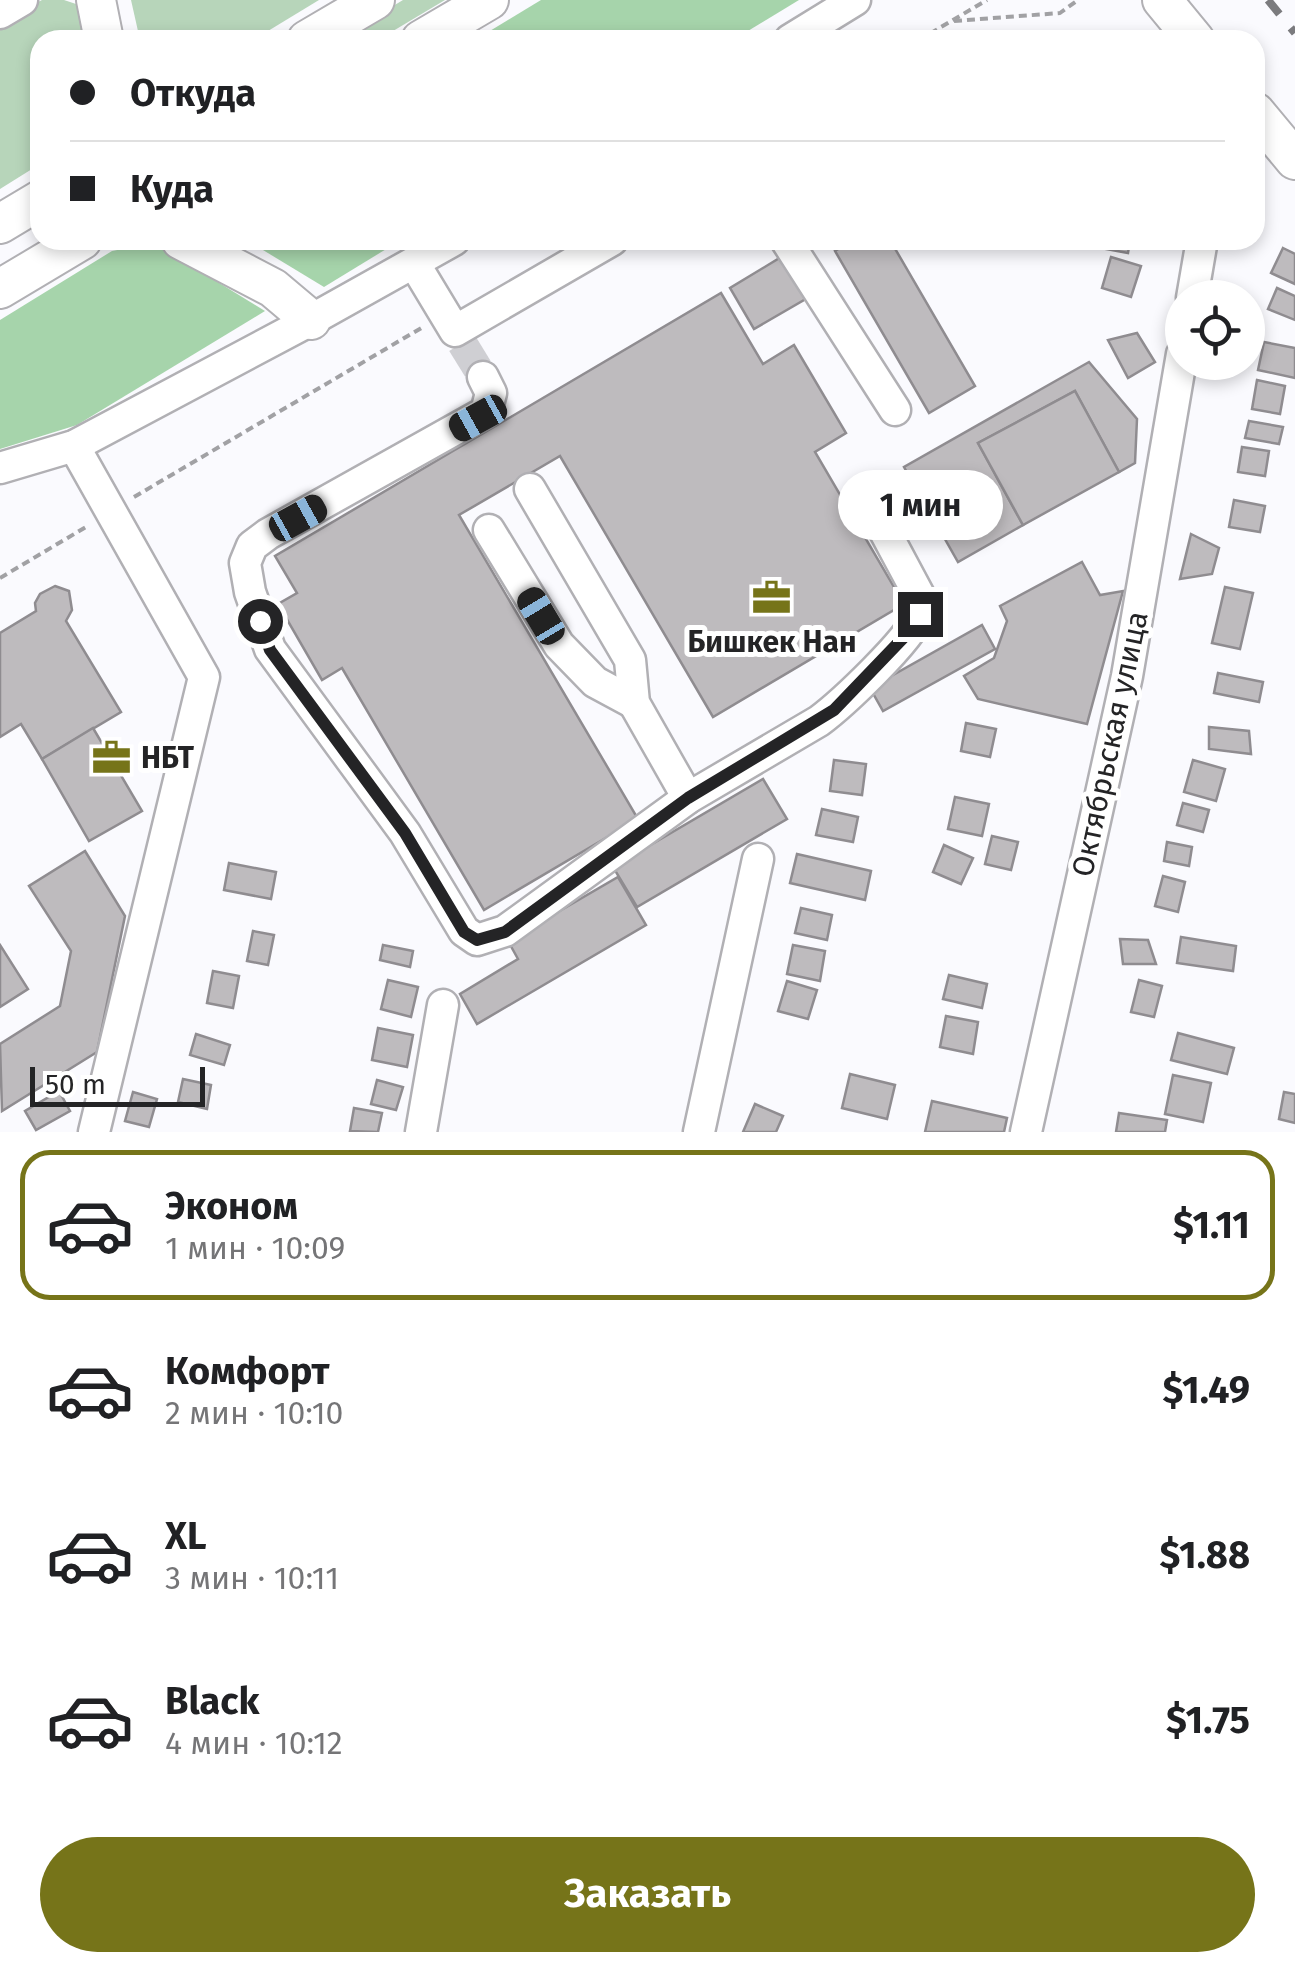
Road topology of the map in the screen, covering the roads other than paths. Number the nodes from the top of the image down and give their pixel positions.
1 (22, 0) edge
2 (376, 0) edge
3 (489, 0) edge
4 (854, 0) edge
5 (1162, 0) edge
6 (0, 13) edge
7 (324, 30) edge
8 (438, 30) edge
9 (806, 30) edge
10 (1188, 30) edge
11 (1265, 124) edge
12 (1295, 160) edge
13 (30, 206) edge
14 (0, 224) edge
15 (65, 250) edge
16 (201, 250) edge
17 (247, 250) edge
18 (437, 250) edge
19 (594, 250) edge
20 (792, 250) edge
21 (1200, 250) edge
22 (414, 264) junction
23 (1195, 280) edge
24 (272, 288) junction
25 (0, 289) edge
26 (311, 320) junction
27 (483, 377) tunnel mouth
28 (1178, 380) edge
29 (895, 410) dead end
30 (74, 446) junction
31 (0, 468) edge
32 (530, 489) dead end
33 (867, 498) dead end
34 (490, 530) dead end
35 (634, 703) junction
36 (688, 798) junction
37 (758, 859) dead end
38 (443, 1005) dead end
39 (94, 1132) edge
40 (420, 1132) edge
41 (699, 1132) edge
42 (1026, 1132) edge

1 - 6 street
2 - 7 main road
3 - 8 main road
4 - 9 street
5 - 10 main road
11 - 12 main road
13 - 14 main road
15 - 25 main road
16 - 24 main road
17 - 24 main road
18 - 22 street
19 - 22 street
20 - 29 street
21 - 23 street
22 - 26 street
24 - 26 main road
26 - 30 street
27 - 36 street
28 - 42 street, Октябрьская улица
30 - 31 street
30 - 39 street
32 - 35 street
33 - 36 street
34 - 35 street
35 - 36 street
37 - 41 street
38 - 40 street

